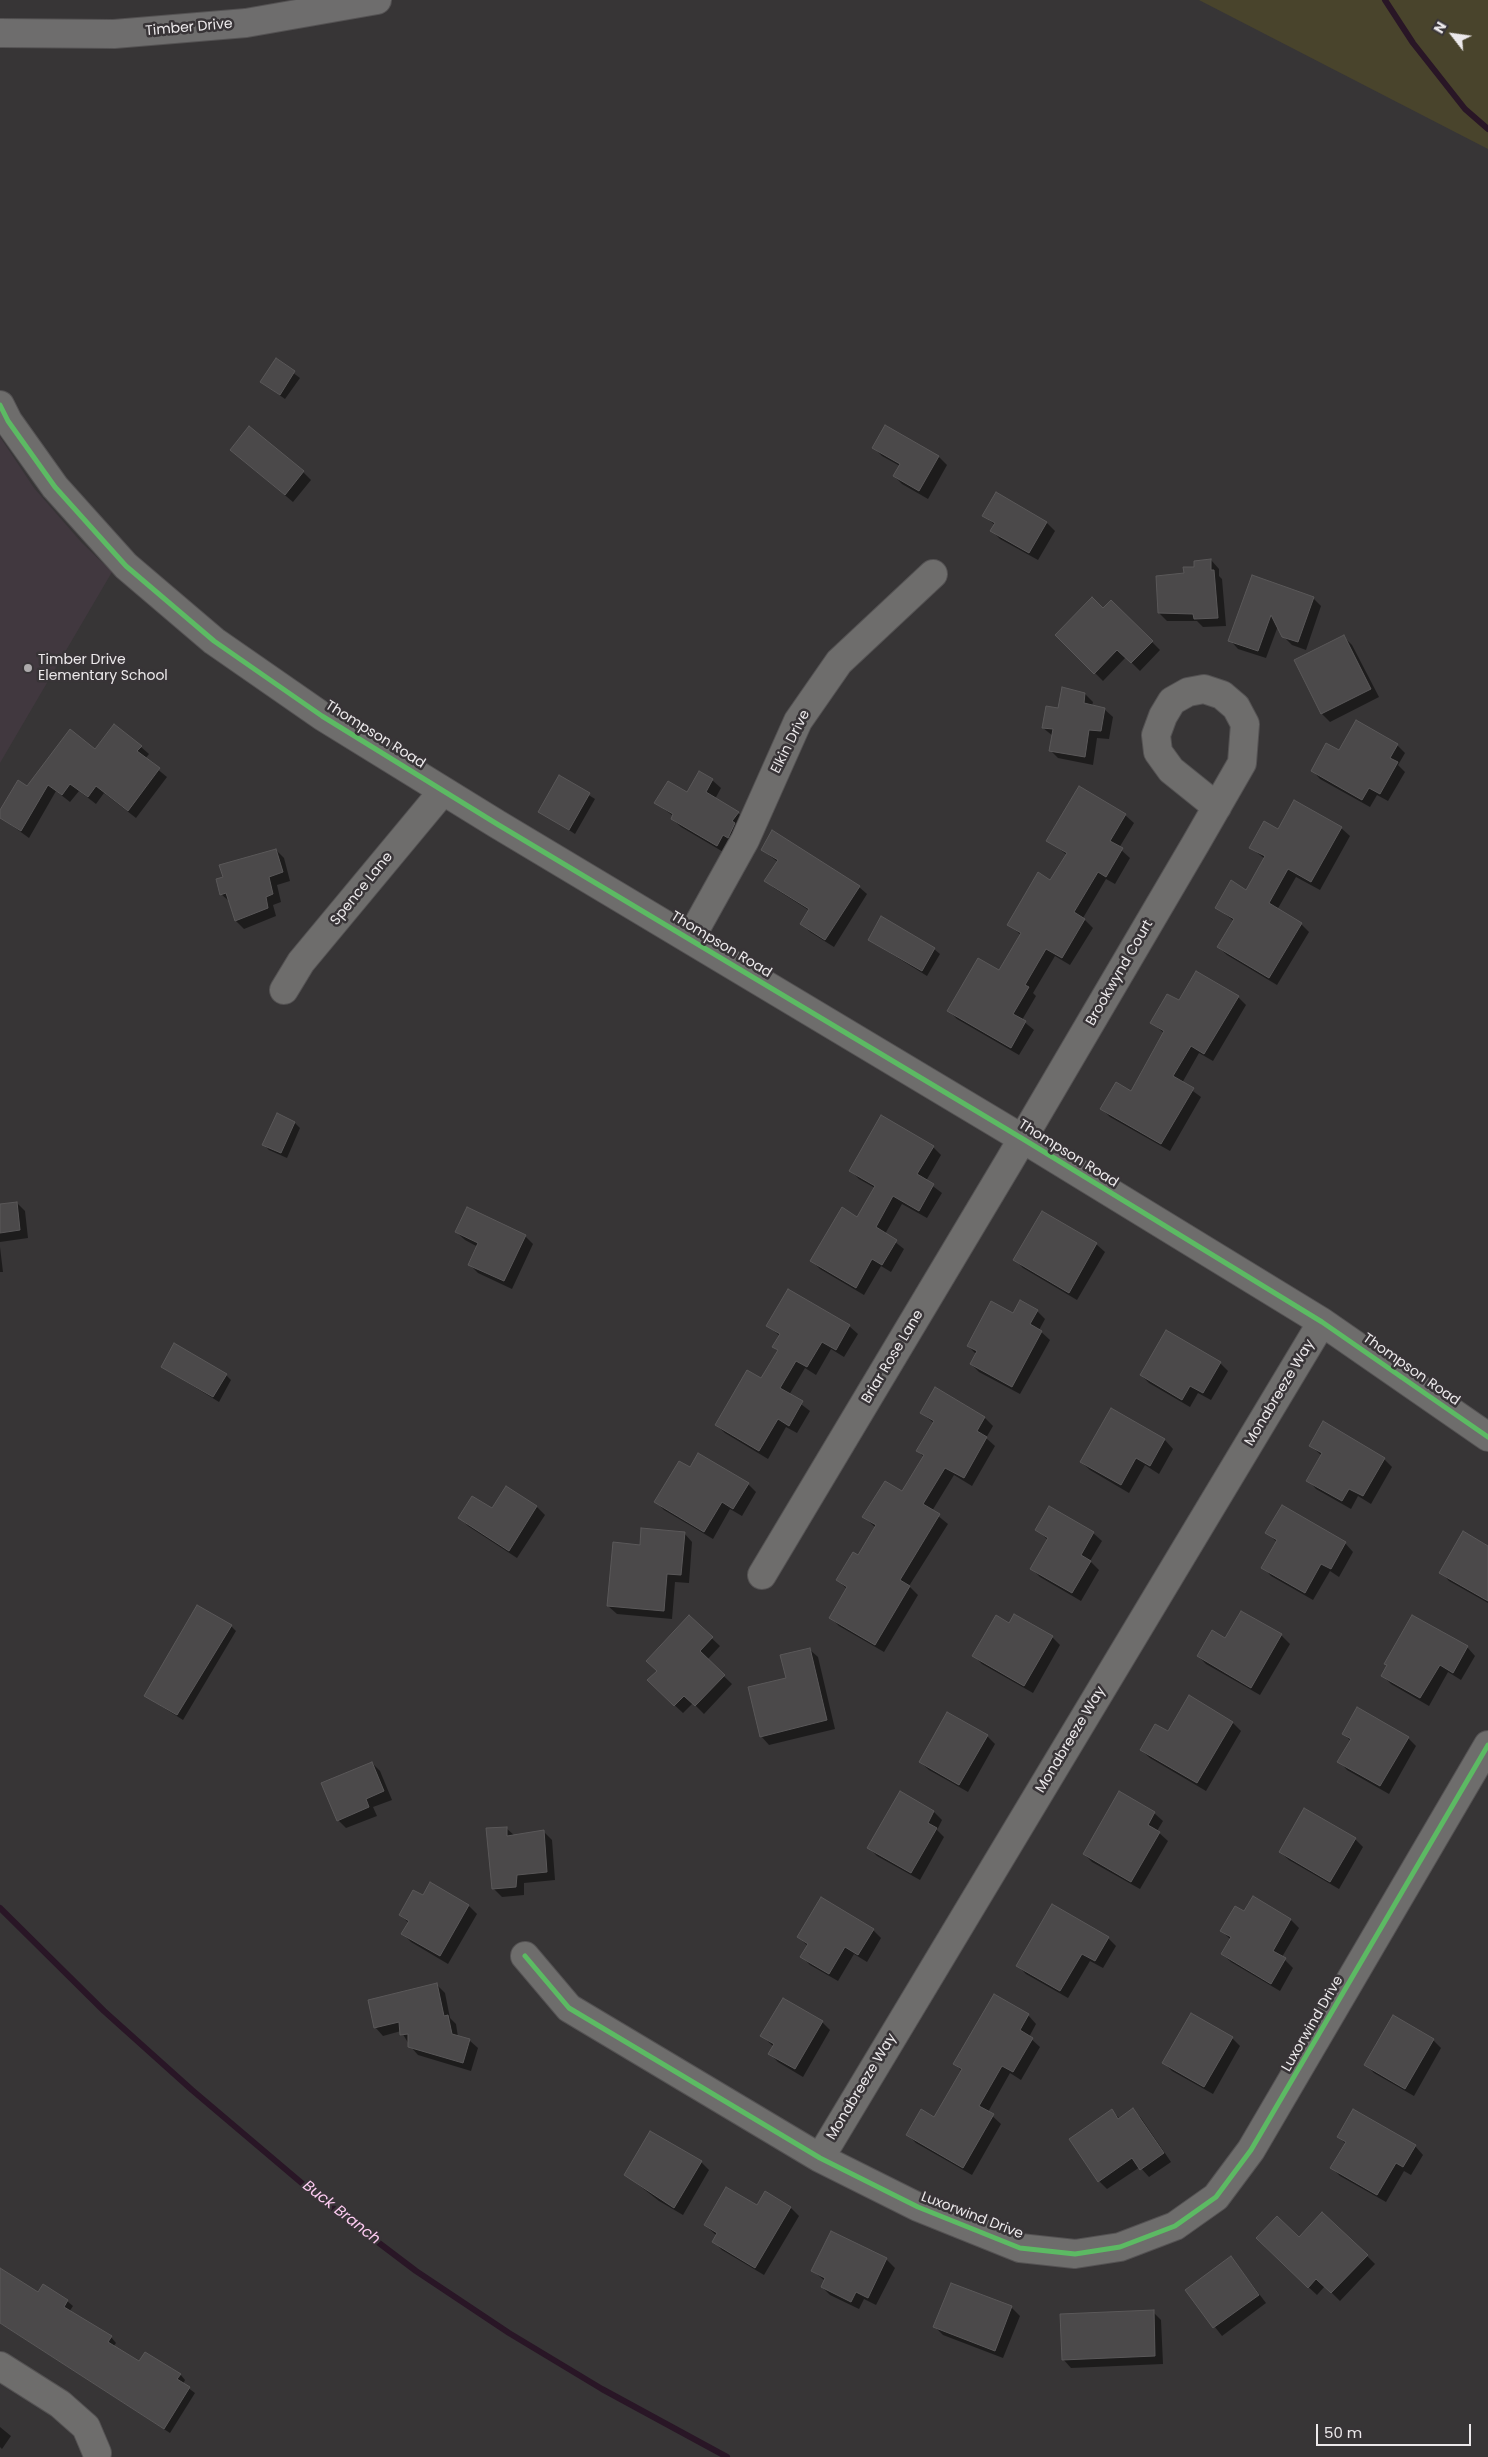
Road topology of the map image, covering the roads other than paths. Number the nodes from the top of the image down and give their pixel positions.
1 (377, 0) edge
2 (0, 33) edge
3 (0, 405) edge
4 (933, 574) dead end
5 (443, 791) junction
6 (1216, 807) dead end
7 (690, 939) junction
8 (284, 990) dead end
9 (1023, 1139) junction
10 (1322, 1322) junction
11 (1488, 1437) edge
12 (762, 1575) dead end
13 (1488, 1746) edge
14 (525, 1956) dead end
15 (820, 2158) junction
16 (0, 2366) edge
17 (97, 2452) dead end

1 - 2 main road, Timber Drive
3 - 5 street, Thompson Road
4 - 7 street, Elkin Drive
5 - 7 street, Thompson Road
5 - 8 street, Spence Lane
6 - 9 street, Brookwynd Court
7 - 9 street, Thompson Road
9 - 10 street, Thompson Road
9 - 12 street, Briar Rose Lane
10 - 11 street, Thompson Road
10 - 15 street, Monabreeze Way
13 - 15 street, Luxorwind Drive
14 - 15 street, Luxorwind Drive
16 - 17 street

